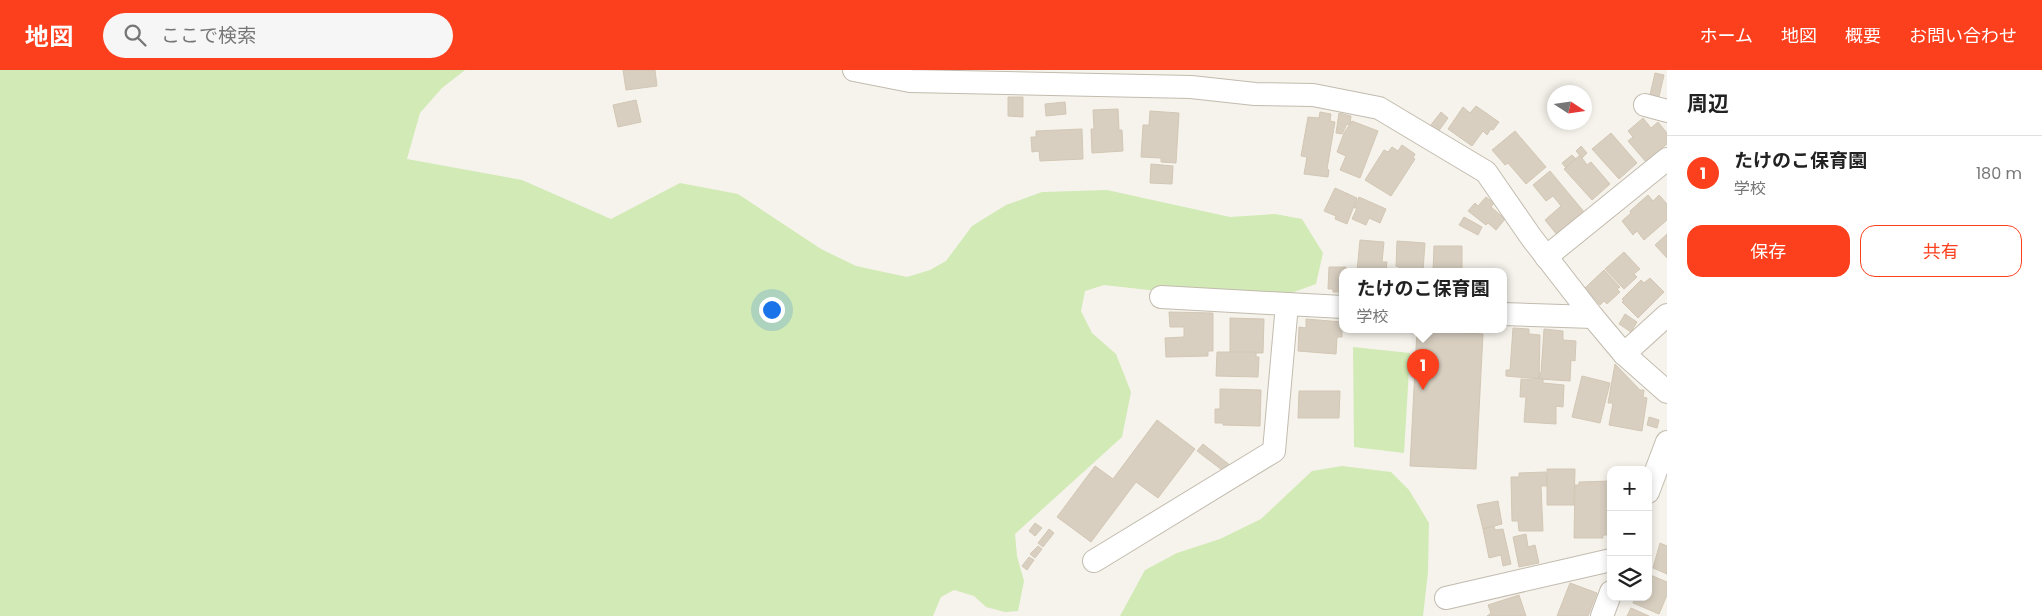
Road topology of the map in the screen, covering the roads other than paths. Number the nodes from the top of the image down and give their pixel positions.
1 (854, 70) edge
2 (1645, 105) dead end
3 (1667, 111) edge
4 (1667, 159) edge
5 (1546, 256) junction
6 (1161, 297) dead end
7 (1287, 304) junction
8 (1339, 307) edge
9 (1507, 314) edge
10 (1667, 315) edge
11 (1593, 317) junction
12 (1624, 354) junction
13 (1667, 392) edge
14 (1667, 442) edge
15 (1652, 481) edge
16 (1094, 561) dead end
17 (1607, 561) edge
18 (1446, 598) dead end
19 (1608, 601) edge
20 (1602, 616) edge

1 - 5 street
2 - 3 street
4 - 5 street
5 - 11 street
6 - 7 street
7 - 8 street
7 - 16 street
9 - 11 street
10 - 12 street
11 - 12 street
12 - 13 street
14 - 15 street
17 - 18 street
19 - 20 street

